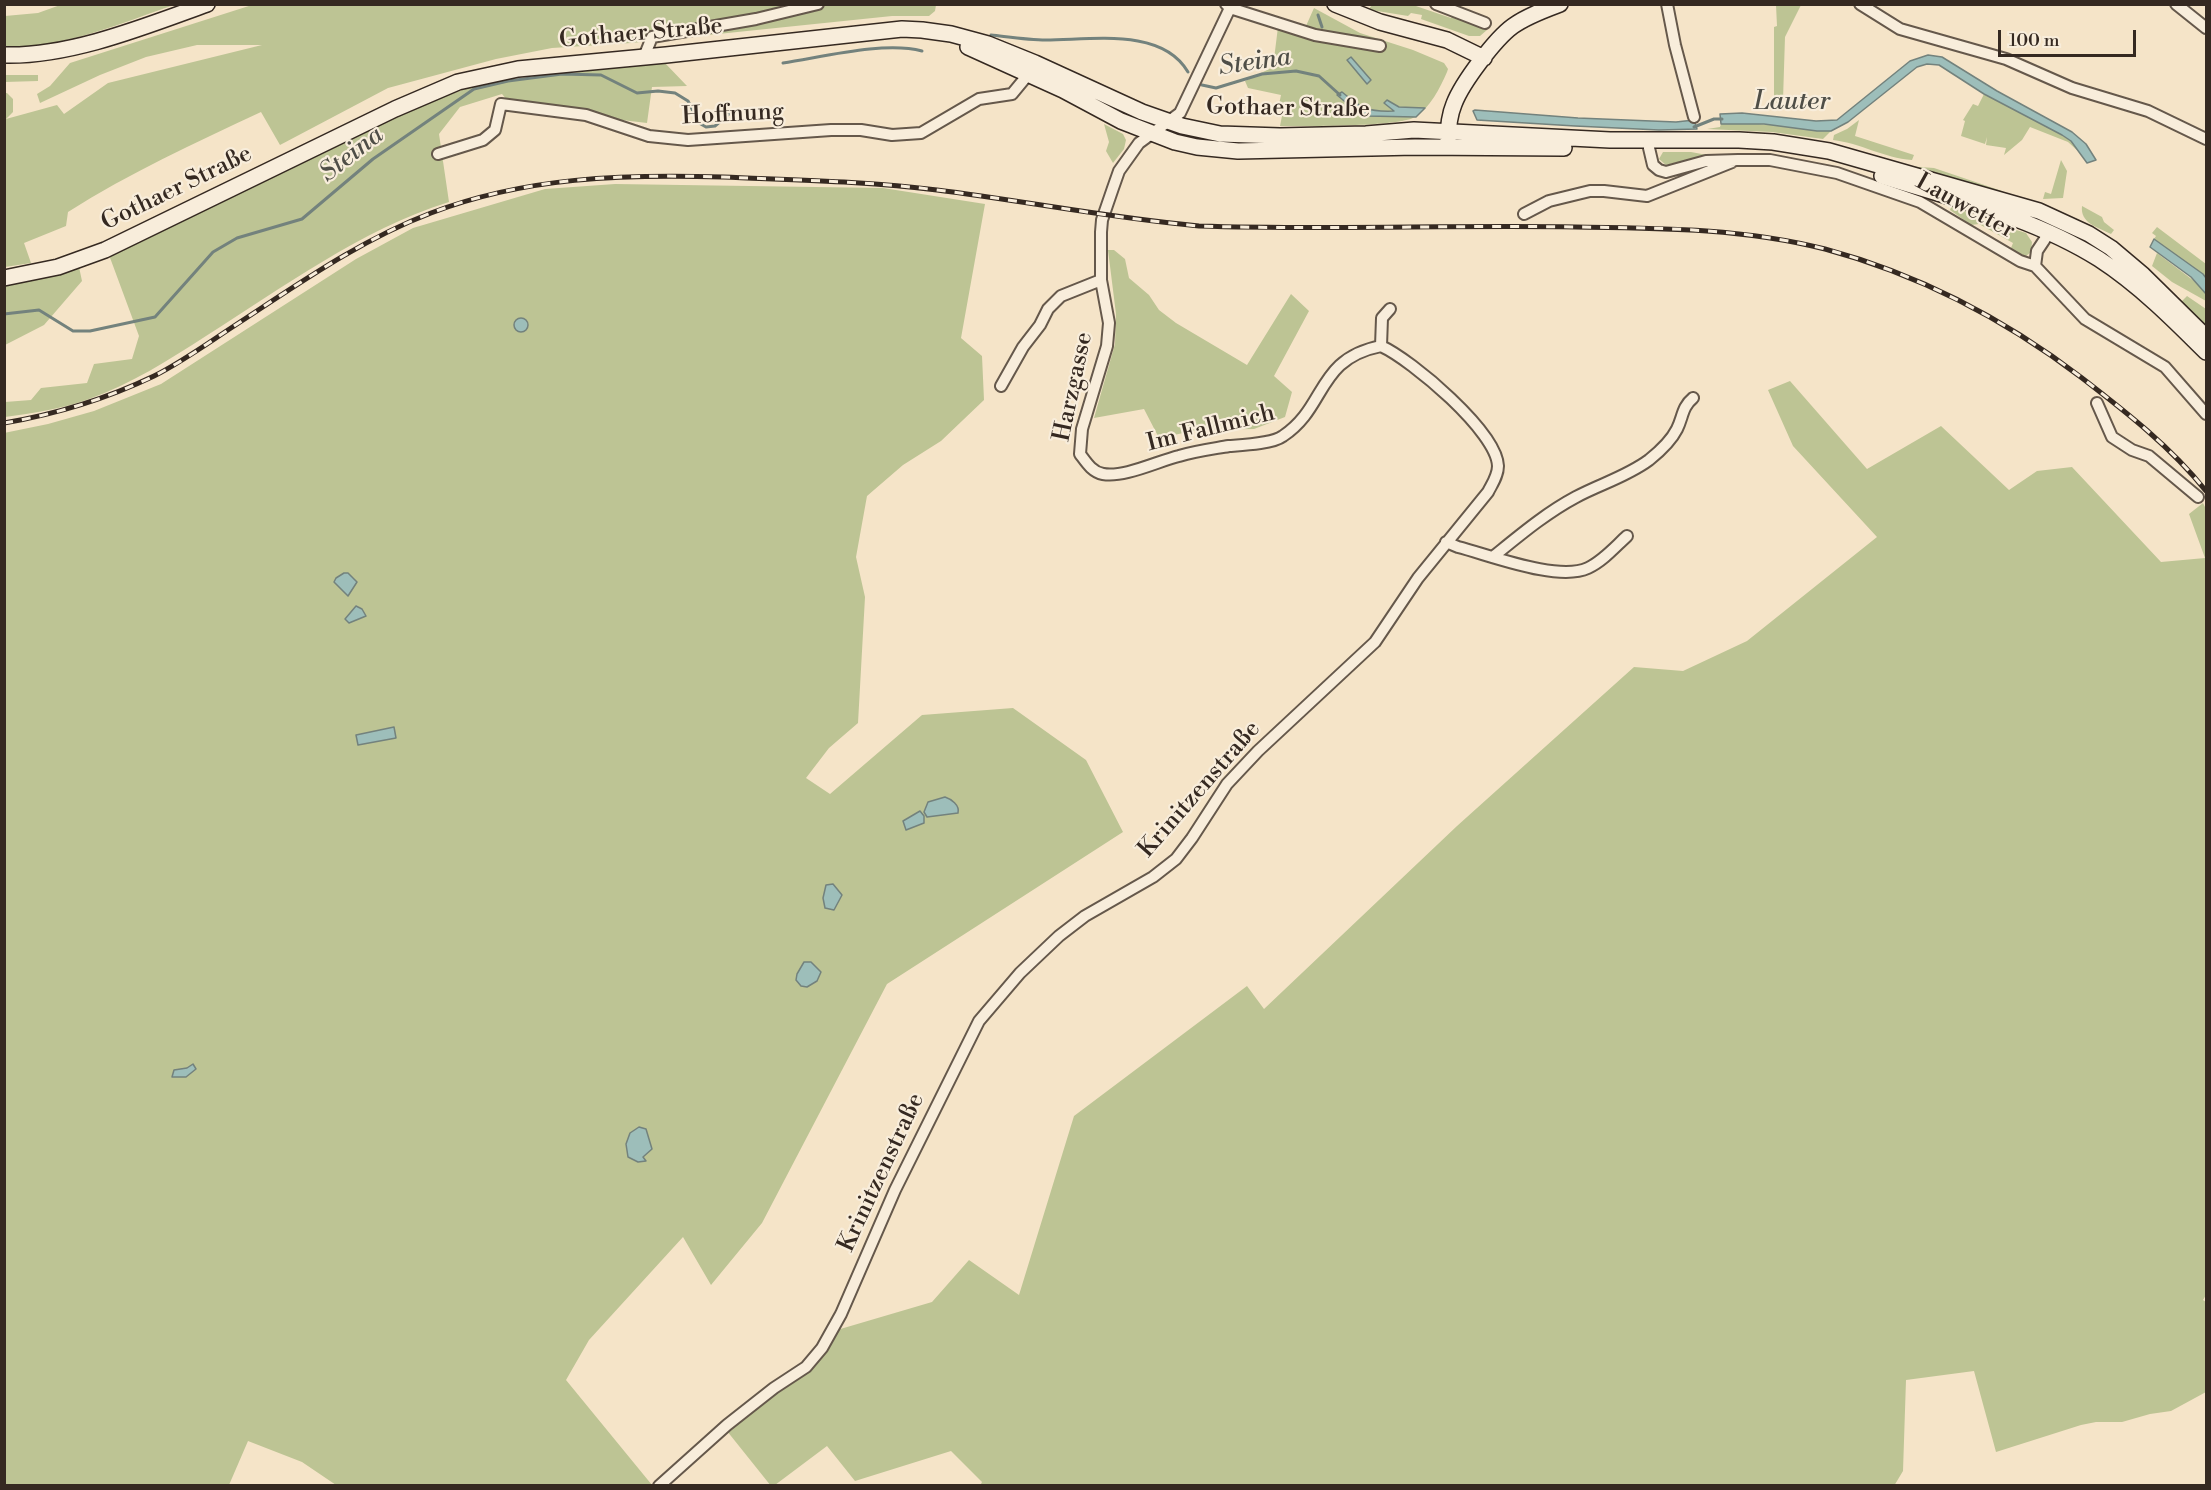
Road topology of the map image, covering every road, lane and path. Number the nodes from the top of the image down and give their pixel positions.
1 (207, 4) edge
2 (818, 4) edge
3 (1335, 4) edge
4 (1436, 4) edge
5 (1560, 4) edge
6 (1666, 4) edge
7 (1860, 4) edge
8 (2176, 4) edge
9 (1228, 6) edge
10 (1362, 10) edge
11 (1485, 23) dead end
12 (2206, 28) edge
13 (1380, 46) dead end
14 (4, 55) edge
15 (644, 57) junction
16 (1484, 58) junction
17 (1032, 68) junction
18 (1694, 117) dead end
19 (1168, 122) junction
20 (1151, 134) junction
21 (1448, 139) junction
22 (2206, 139) edge
23 (1649, 148) junction
24 (438, 154) dead end
25 (1738, 160) junction
26 (1524, 214) dead end
27 (2049, 232) junction
28 (2035, 266) junction
29 (4, 278) edge
30 (1101, 280) junction
31 (1390, 309) dead end
32 (2206, 337) edge
33 (1381, 346) junction
34 (2206, 352) edge
35 (1001, 386) dead end
36 (1693, 398) dead end
37 (2097, 403) dead end
38 (2206, 414) edge
39 (1121, 474) joint
40 (2198, 497) dead end
41 (1627, 536) dead end
42 (1446, 542) junction
43 (1494, 556) junction
44 (658, 1485) edge

1 - 14 main road
2 - 15 street
3 - 10 main road
4 - 11 street
5 - 16 main road
6 - 18 street
7 - 22 street
8 - 12 street
9 - 13 street
9 - 19 street, Harzgasse
10 - 16 main road
15 - 17 main road, Gothaer Straße
15 - 29 main road, Gothaer Straße
16 - 21 main road
17 - 19 main road, Gothaer Straße
17 - 20 main road, Gothaer Straße
17 - 24 street, Hoffnung
19 - 20 street, Harzgasse
19 - 21 main road, Gothaer Straße
20 - 21 main road, Gothaer Straße
20 - 30 street, Harzgasse
21 - 23 main road
21 - 32 main road
23 - 25 street, Lauwetter
23 - 27 main road
25 - 26 street
25 - 28 street, Lauwetter
27 - 28 street
27 - 34 main road
28 - 38 street, Lauwetter
30 - 35 street, Harzgasse
30 - 39 street, Harzgasse
31 - 33 street
33 - 39 street, Im Fallmich
33 - 42 street, Krinitzenstraße
36 - 43 street
37 - 40 street
41 - 43 street
42 - 43 street
42 - 44 street, Krinitzenstraße

